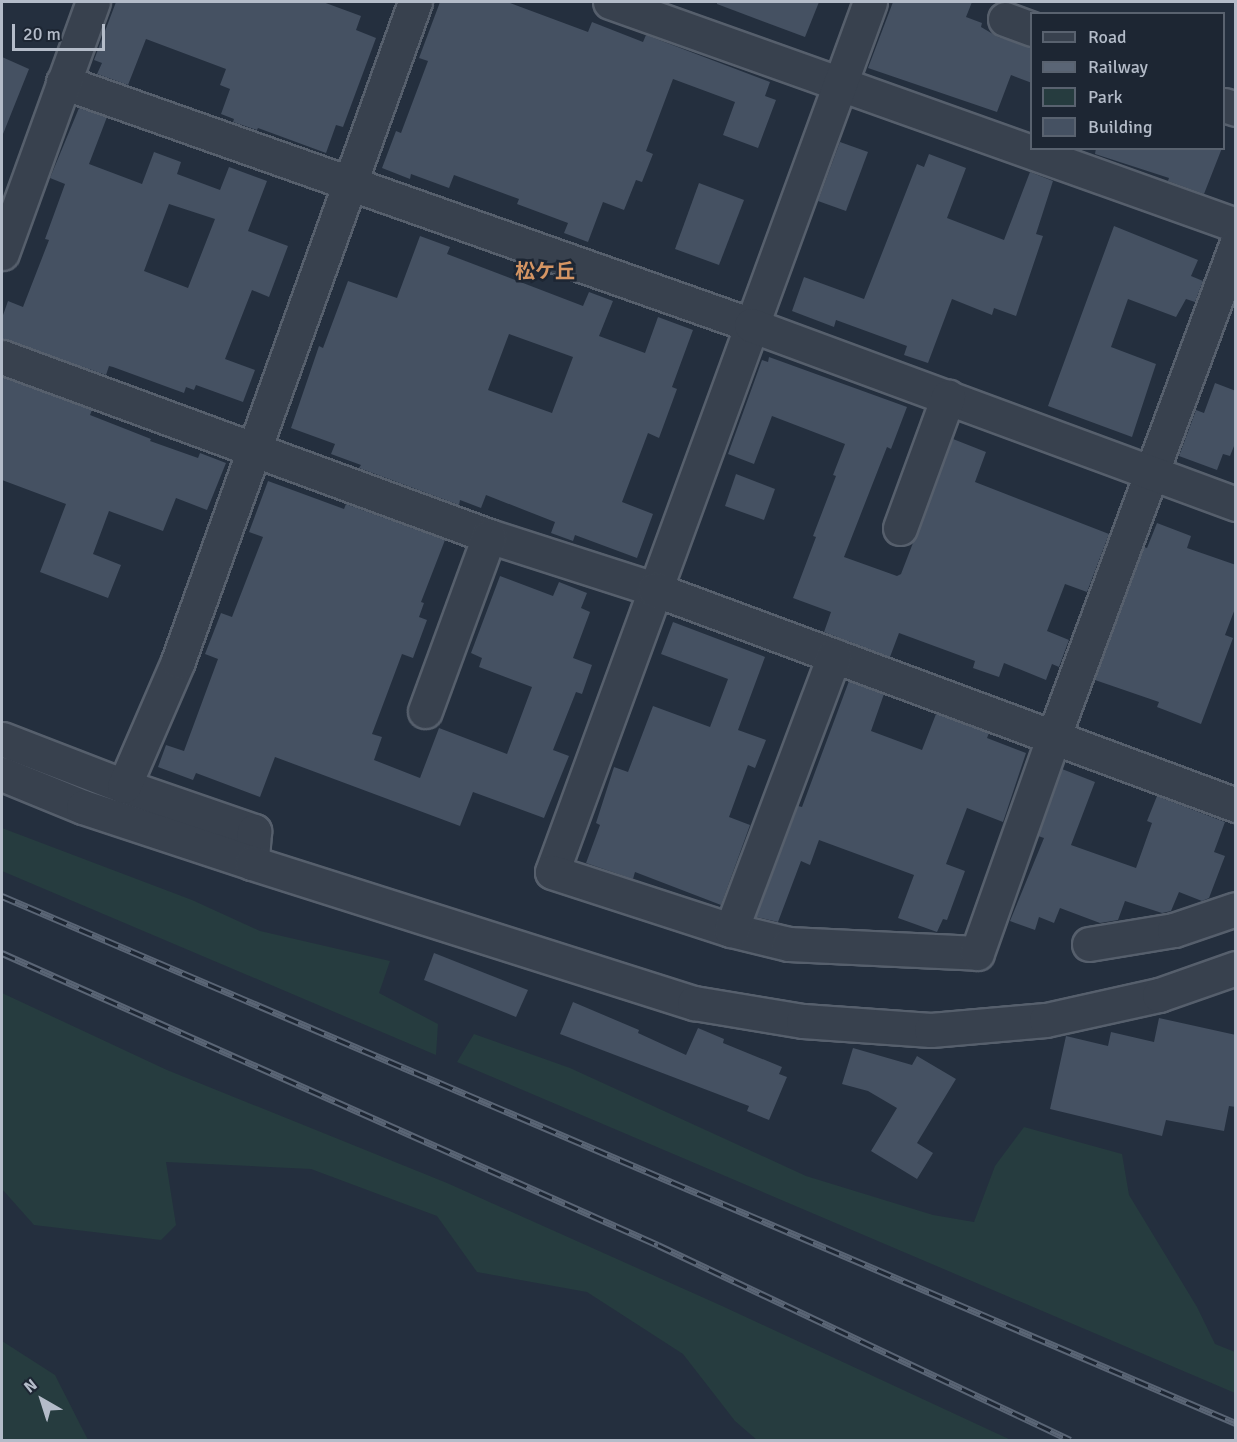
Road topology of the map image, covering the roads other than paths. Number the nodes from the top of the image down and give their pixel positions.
1 (93, 2) edge
2 (415, 2) edge
3 (610, 2) edge
4 (870, 2) edge
5 (63, 82) junction
6 (840, 82) junction
7 (349, 185) junction
8 (1236, 225) edge
9 (1236, 245) edge
10 (2, 253) edge
11 (751, 325) junction
12 (2, 357) edge
13 (948, 397) junction
14 (256, 451) junction
15 (1151, 471) junction
16 (1236, 504) edge
17 (900, 528) dead end
18 (489, 536) junction
19 (654, 589) junction
20 (834, 656) junction
21 (425, 711) dead end
22 (1053, 738) junction
23 (2, 740) edge
24 (2, 774) edge
25 (124, 786) junction
26 (1236, 805) edge
27 (252, 864) junction
28 (1236, 909) edge
29 (730, 930) junction
30 (1089, 944) dead end
31 (1236, 969) edge

1 - 5 street
2 - 7 street
3 - 6 street
4 - 6 street
5 - 7 street
5 - 10 street
6 - 8 street
6 - 11 street
7 - 11 street
7 - 14 street
9 - 15 street
11 - 13 street
11 - 19 street
12 - 14 street
13 - 15 street
13 - 17 street
14 - 18 street
14 - 25 street
15 - 16 street
15 - 22 street
18 - 19 street
18 - 21 street
19 - 20 street
19 - 29 street
20 - 22 street
20 - 29 street
22 - 26 street
22 - 29 street
23 - 25 street
24 - 27 street
25 - 27 street
27 - 31 street
28 - 30 street

